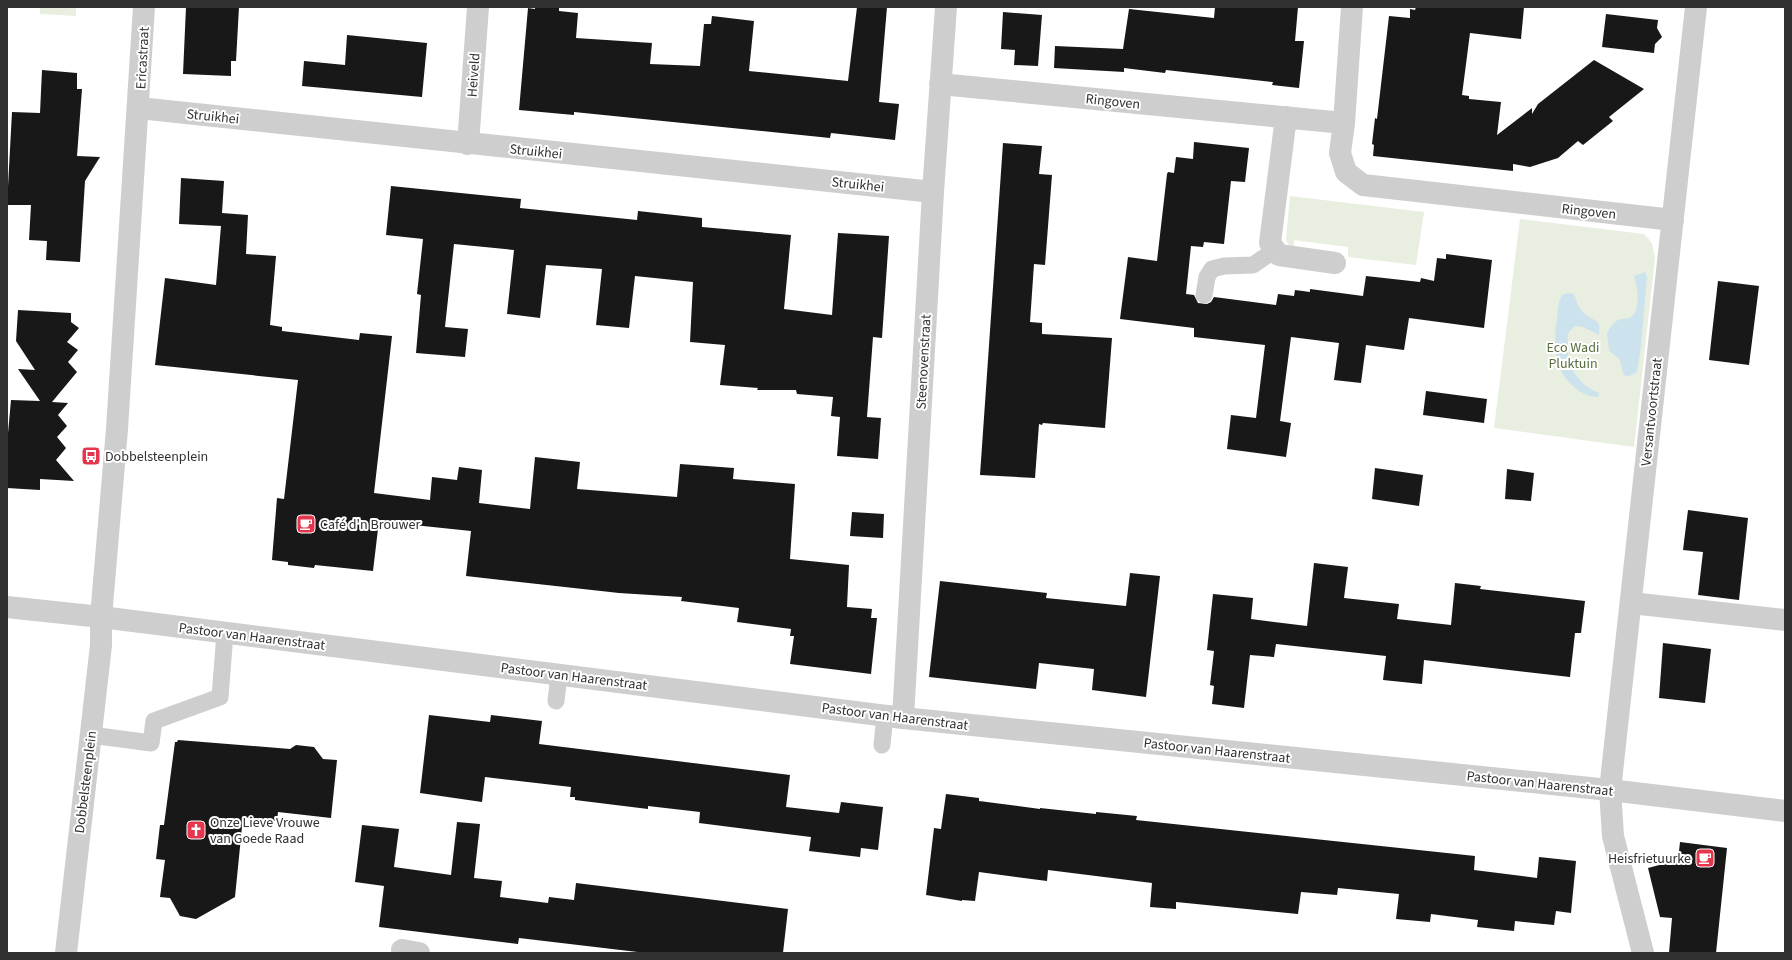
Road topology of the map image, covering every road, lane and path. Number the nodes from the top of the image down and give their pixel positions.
1 (144, 7) edge
2 (478, 7) edge
3 (946, 7) edge
4 (1352, 7) edge
5 (1696, 7) edge
6 (940, 84) junction
7 (139, 108) junction
8 (1286, 117) junction
9 (1344, 124) junction
10 (468, 144) junction
11 (933, 192) junction
12 (1673, 220) junction
13 (1275, 250) junction
14 (1335, 263) dead end
15 (1204, 296) dead end
16 (1630, 603) junction
17 (7, 607) edge
18 (101, 617) junction
19 (1785, 620) edge
20 (225, 633) junction
21 (559, 675) junction
22 (556, 701) dead end
23 (894, 716) junction
24 (91, 735) junction
25 (882, 745) dead end
26 (1610, 790) junction
27 (1785, 811) edge
28 (66, 953) edge
29 (1643, 953) edge

1 - 7 street, Ericastraat
2 - 10 street, Heiveld
3 - 6 street, Steenovenstraat
4 - 9 street, Ringoven
5 - 12 street
6 - 8 street, Ringoven
6 - 11 street, Steenovenstraat
7 - 10 street, Struikhei
7 - 18 street, Dobbelsteenplein
8 - 9 street, Ringoven
8 - 13 street
9 - 12 street, Ringoven
10 - 11 street, Struikhei
11 - 23 street, Steenovenstraat
12 - 16 street, Versantvoortstraat
13 - 14 street
13 - 15 lane
16 - 19 street
16 - 26 street, Versantvoortstraat
17 - 18 street, Pastoor van Haarenstraat
18 - 20 street, Pastoor van Haarenstraat
18 - 24 street, Dobbelsteenplein
20 - 21 street, Pastoor van Haarenstraat
20 - 24 lane
21 - 22 lane
21 - 23 street, Pastoor van Haarenstraat
23 - 25 lane
23 - 26 street, Pastoor van Haarenstraat
24 - 28 street, Dobbelsteenplein
26 - 27 street, Pastoor van Haarenstraat
26 - 29 street, Versantvoortstraat

